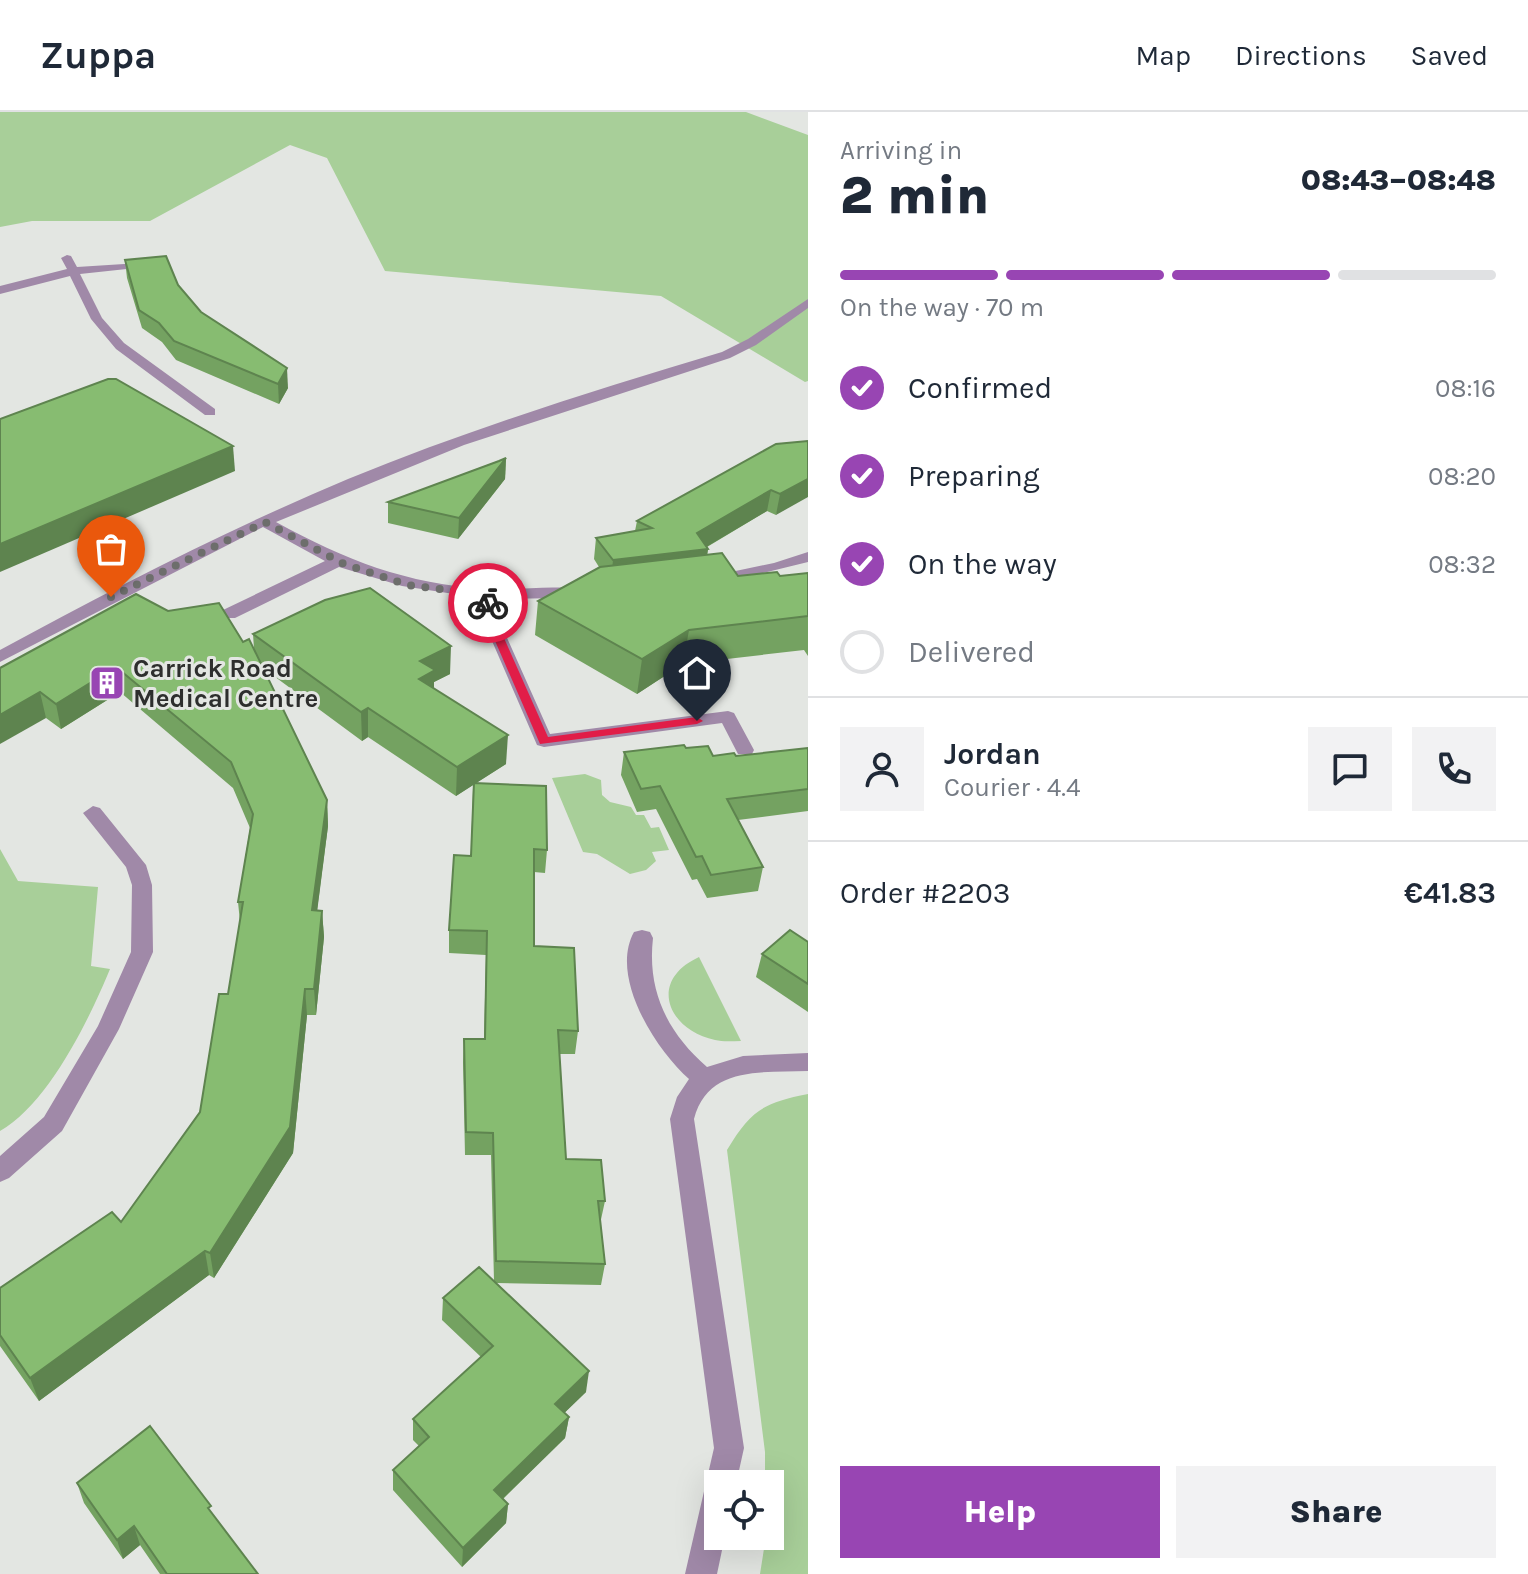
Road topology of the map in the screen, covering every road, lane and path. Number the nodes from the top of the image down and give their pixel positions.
1 (67, 258) dead end
2 (136, 265) edge
3 (74, 271) junction
4 (0, 290) edge
5 (808, 303) edge
6 (210, 412) dead end
7 (265, 522) junction
8 (808, 557) edge
9 (338, 561) junction
10 (695, 583) edge
11 (585, 592) edge
12 (489, 595) junction
13 (229, 614) edge
14 (0, 657) edge
15 (745, 750) dead end
16 (93, 813) dead end
17 (642, 938) dead end
18 (808, 1062) edge
19 (705, 1079) junction
20 (0, 1171) edge
21 (724, 1470) edge
22 (706, 1550) edge
23 (701, 1574) edge

1 - 3 street
2 - 3 street
3 - 4 street
3 - 6 street
5 - 7 street
7 - 9 street
7 - 14 street
8 - 10 street
9 - 12 street
9 - 13 street
11 - 12 street
12 - 15 street
16 - 20 street
17 - 19 street
18 - 19 street
19 - 21 street
22 - 23 street

